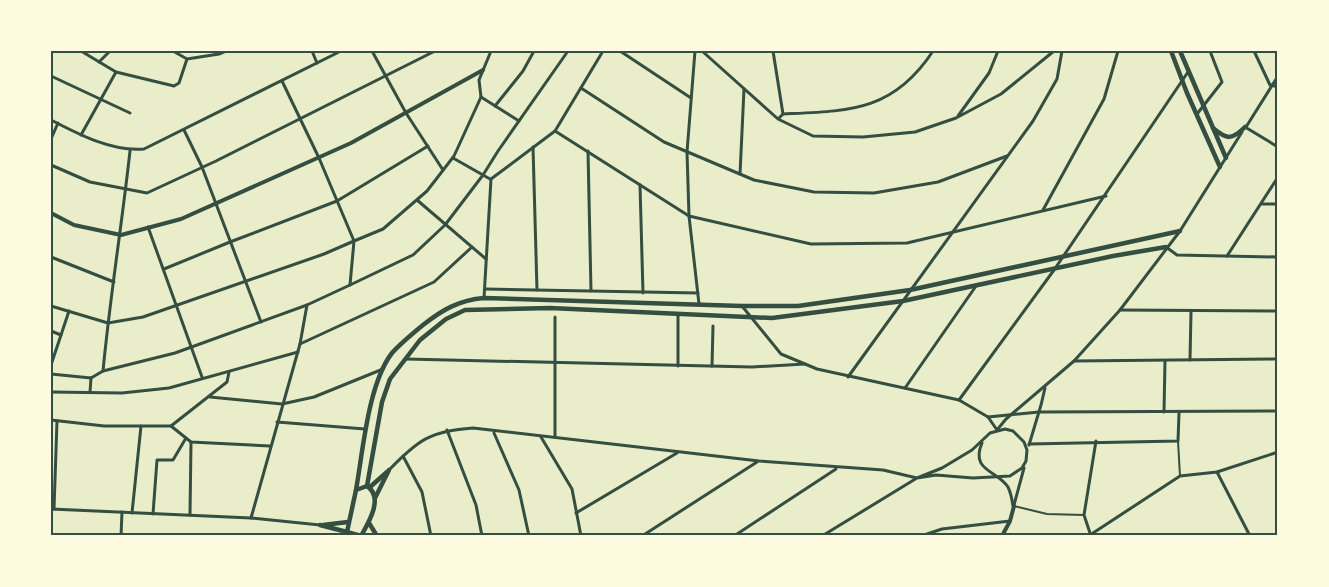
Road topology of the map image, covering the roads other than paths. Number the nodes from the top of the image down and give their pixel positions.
1 (81, 51) edge
2 (110, 51) edge
3 (173, 51) edge
4 (226, 51) edge
5 (312, 51) edge
6 (341, 51) edge
7 (372, 51) edge
8 (435, 51) edge
9 (491, 51) edge
10 (534, 51) edge
11 (568, 51) edge
12 (603, 51) edge
13 (620, 51) edge
14 (695, 51) edge
15 (702, 51) edge
16 (773, 51) edge
17 (933, 51) edge
18 (998, 51) edge
19 (1054, 51) edge
20 (1062, 51) edge
21 (1118, 51) edge
22 (1171, 51) edge
23 (1180, 51) edge
24 (1210, 51) edge
25 (1254, 51) edge
26 (187, 59) junction
27 (99, 62) junction
28 (317, 64) junction
29 (483, 70) junction
30 (116, 72) junction
31 (1188, 72) junction
32 (51, 76) edge
33 (385, 76) junction
34 (1278, 76) edge
35 (282, 81) junction
36 (1182, 81) junction
37 (1270, 85) junction
38 (1278, 87) edge
39 (581, 88) junction
40 (744, 89) junction
41 (481, 97) junction
42 (692, 98) junction
43 (99, 100) junction
44 (495, 106) junction
45 (1203, 107) junction
46 (406, 112) junction
47 (130, 113) dead end
48 (783, 114) junction
49 (1197, 114) junction
50 (956, 118) junction
51 (300, 119) junction
52 (778, 119) junction
53 (51, 120) edge
54 (519, 121) junction
55 (58, 123) junction
56 (1245, 127) junction
57 (1211, 128) junction
58 (184, 130) junction
59 (555, 131) junction
60 (81, 135) junction
61 (51, 139) edge
62 (428, 146) junction
63 (533, 147) junction
64 (1278, 147) edge
65 (130, 151) junction
66 (588, 151) junction
67 (687, 152) junction
68 (1007, 156) junction
69 (319, 158) junction
70 (453, 158) junction
71 (1226, 158) junction
72 (51, 165) edge
73 (202, 167) junction
74 (1220, 167) junction
75 (443, 170) junction
76 (740, 174) junction
77 (483, 176) junction
78 (1278, 177) edge
79 (491, 179) junction
80 (640, 185) junction
81 (126, 189) junction
82 (1106, 196) junction
83 (417, 200) junction
84 (337, 201) junction
85 (216, 204) junction
86 (1262, 204) junction
87 (1278, 204) edge
88 (1043, 210) junction
89 (51, 213) edge
90 (689, 216) junction
91 (445, 225) junction
92 (148, 227) junction
93 (1180, 231) junction
94 (950, 233) junction
95 (121, 235) junction
96 (230, 242) junction
97 (354, 242) junction
98 (472, 247) junction
99 (1166, 247) junction
100 (1064, 256) junction
101 (1227, 256) junction
102 (51, 257) edge
103 (1278, 257) edge
104 (488, 260) junction
105 (164, 269) junction
106 (1054, 270) junction
107 (114, 282) junction
108 (246, 282) junction
109 (350, 285) junction
110 (976, 286) junction
111 (485, 289) junction
112 (537, 290) junction
113 (910, 290) junction
114 (591, 291) junction
115 (643, 293) junction
116 (698, 293) junction
117 (484, 298) junction
118 (903, 301) junction
119 (699, 304) junction
120 (307, 305) junction
121 (51, 306) edge
122 (177, 306) junction
123 (742, 306) junction
124 (1120, 310) junction
125 (69, 311) junction
126 (1278, 311) edge
127 (1191, 312) junction
128 (678, 314) junction
129 (555, 318) dead end
130 (750, 318) junction
131 (261, 322) junction
132 (108, 323) junction
133 (713, 326) dead end
134 (51, 331) edge
135 (62, 335) junction
136 (300, 344) junction
137 (191, 347) junction
138 (297, 352) junction
139 (405, 359) junction
140 (1278, 359) edge
141 (1190, 360) junction
142 (1074, 361) junction
143 (1165, 361) junction
144 (555, 363) junction
145 (805, 364) junction
146 (51, 365) edge
147 (678, 366) junction
148 (712, 366) junction
149 (384, 369) junction
150 (103, 370) junction
151 (228, 372) junction
152 (51, 374) edge
153 (848, 377) junction
154 (91, 378) junction
155 (202, 378) junction
156 (1045, 386) junction
157 (904, 389) junction
158 (51, 392) edge
159 (90, 392) junction
160 (208, 397) junction
161 (959, 400) junction
162 (1278, 403) edge
163 (282, 404) junction
164 (1278, 411) edge
165 (1039, 412) junction
166 (1164, 412) junction
167 (1179, 412) junction
168 (1013, 413) junction
169 (988, 417) junction
170 (51, 420) edge
171 (57, 421) junction
172 (277, 422) junction
173 (1278, 423) edge
174 (141, 426) junction
175 (171, 426) junction
176 (366, 430) junction
177 (447, 430) junction
178 (997, 430) junction
179 (494, 432) junction
180 (541, 437) junction
181 (555, 437) junction
182 (186, 438) junction
183 (984, 438) junction
184 (1096, 441) junction
185 (1178, 441) junction
186 (191, 442) junction
187 (1029, 444) junction
188 (270, 446) junction
189 (1027, 450) junction
190 (678, 452) junction
191 (1278, 452) edge
192 (403, 456) junction
193 (759, 460) junction
194 (1026, 461) junction
195 (837, 468) junction
196 (389, 470) junction
197 (1217, 472) junction
198 (996, 476) junction
199 (1180, 476) junction
200 (916, 478) junction
201 (369, 486) junction
202 (356, 490) junction
203 (375, 498) junction
204 (1014, 506) junction
205 (53, 509) edge
206 (122, 512) junction
207 (132, 513) junction
208 (576, 513) junction
209 (153, 514) junction
210 (1084, 515) junction
211 (190, 516) junction
212 (251, 518) junction
213 (1010, 521) junction
214 (348, 522) junction
215 (369, 523) junction
216 (320, 525) junction
217 (346, 534) edge
218 (740, 535) edge
219 (121, 536) edge
220 (361, 536) edge
221 (377, 536) edge
222 (430, 536) edge
223 (482, 536) edge
224 (529, 536) edge
225 (581, 536) edge
226 (642, 536) edge
227 (734, 536) edge
228 (822, 536) edge
229 (921, 536) edge
230 (1002, 536) edge
231 (1091, 536) edge
232 (1250, 536) edge

1 - 27 street
2 - 27 street
3 - 26 street
4 - 26 street
5 - 28 street
6 - 28 street
7 - 33 street
8 - 33 street
9 - 29 street
10 - 44 street
11 - 54 street
12 - 39 street
13 - 42 street
14 - 42 street
15 - 40 street
16 - 48 street
17 - 48 street
18 - 50 street
19 - 50 street
20 - 68 street
21 - 88 street
22 - 36 main road
23 - 31 main road
24 - 45 street
25 - 37 street
26 - 30 street
27 - 30 street
28 - 35 street
29 - 41 street
29 - 46 street
30 - 43 street
31 - 36 street
31 - 45 main road
32 - 43 street
33 - 46 street
33 - 51 street
34 - 37 street
35 - 51 street
35 - 58 street
36 - 49 main road
36 - 82 street
37 - 38 street
37 - 56 street
39 - 59 street
39 - 67 street
40 - 52 street
40 - 76 street
41 - 44 street
41 - 70 street
42 - 67 street
43 - 47 street
43 - 60 street
44 - 54 street
45 - 49 street
45 - 57 main road
46 - 62 street
46 - 69 street
48 - 52 street
49 - 74 main road
50 - 52 street
51 - 69 street
51 - 73 street
53 - 55 street
54 - 77 street
55 - 60 street
55 - 61 street
56 - 57 main road
56 - 64 street
56 - 71 street
57 - 71 main road
58 - 65 street
58 - 73 street
59 - 63 street
59 - 66 street
60 - 65 street
62 - 75 street
62 - 84 street
63 - 79 street
63 - 112 street
65 - 81 street
66 - 80 street
66 - 114 street
67 - 76 street
67 - 90 street
68 - 76 street
68 - 94 street
69 - 84 street
69 - 85 street
70 - 75 street
70 - 77 street
71 - 74 street
72 - 81 street
73 - 81 street
73 - 85 street
74 - 93 street
75 - 83 street
77 - 79 street
77 - 91 street
78 - 86 street
79 - 104 street
80 - 90 street
80 - 115 street
81 - 95 street
82 - 88 street
82 - 100 street
83 - 91 street
83 - 97 street
84 - 96 street
84 - 97 street
85 - 92 street
85 - 96 street
86 - 87 street
86 - 101 street
88 - 94 street
89 - 95 street
90 - 94 street
90 - 116 street
91 - 98 street
91 - 109 street
92 - 95 street
92 - 105 street
93 - 99 street
93 - 100 main road
94 - 113 street
95 - 107 street
96 - 105 street
96 - 108 street
97 - 108 street
97 - 109 street
98 - 104 street
98 - 136 street
99 - 101 street
99 - 106 main road
99 - 124 street
100 - 106 street
100 - 113 main road
101 - 103 street
102 - 107 street
104 - 111 street
105 - 122 street
106 - 110 main road
106 - 161 street
107 - 132 street
108 - 122 street
108 - 131 street
109 - 120 street
110 - 118 main road
110 - 157 street
111 - 112 street
111 - 117 street
112 - 114 street
113 - 118 street
113 - 123 main road
114 - 115 street
115 - 116 street
116 - 119 street
117 - 119 main road
117 - 149 main road
118 - 130 main road
118 - 153 street
119 - 123 main road
120 - 131 street
120 - 136 street
121 - 125 street
122 - 132 street
122 - 137 street
123 - 130 street
124 - 127 street
124 - 142 street
125 - 132 street
125 - 135 street
126 - 127 street
127 - 141 street
128 - 130 main road
128 - 139 main road
128 - 147 street
129 - 144 street
130 - 145 street
131 - 137 street
132 - 150 street
133 - 148 street
134 - 135 street
135 - 146 street
136 - 138 street
137 - 150 street
137 - 155 street
138 - 151 street
138 - 163 street
139 - 144 street
139 - 201 main road
140 - 141 street
141 - 143 street
142 - 143 street
142 - 156 street
143 - 166 street
144 - 147 street
144 - 181 street
145 - 148 street
145 - 153 street
147 - 148 street
149 - 163 street
149 - 176 main road
150 - 154 street
151 - 155 street
151 - 160 street
152 - 154 street
153 - 157 street
154 - 159 street
155 - 159 street
156 - 165 street
156 - 168 street
157 - 161 street
158 - 159 street
160 - 163 street
160 - 175 street
161 - 169 street
162 - 164 street
163 - 172 street
164 - 167 street
164 - 173 street
165 - 166 street
165 - 168 street
165 - 187 street
166 - 167 street
167 - 185 street
168 - 169 street
168 - 178 street
169 - 178 street
170 - 171 street
171 - 174 street
171 - 205 street
172 - 176 street
172 - 188 street
174 - 175 street
174 - 207 street
175 - 182 street
176 - 202 main road
177 - 179 street
177 - 192 street
177 - 223 street
178 - 183 street
178 - 189 street
179 - 180 street
179 - 224 street
180 - 181 street
180 - 208 street
181 - 190 street
182 - 186 street
182 - 209 street
183 - 198 street
183 - 200 street
184 - 185 street
184 - 187 street
184 - 210 street
185 - 199 street
186 - 188 street
186 - 211 street
187 - 189 street
188 - 212 street
189 - 194 street
190 - 193 street
190 - 208 street
191 - 197 street
192 - 196 street
192 - 222 street
193 - 195 street
193 - 226 street
194 - 198 street
194 - 204 street
195 - 200 street
195 - 218 street
196 - 201 main road
196 - 203 main road
197 - 199 street
197 - 232 street
198 - 200 street
198 - 204 street
199 - 231 street
200 - 228 street
201 - 202 main road
201 - 203 main road
202 - 214 main road
203 - 215 main road
204 - 210 street
204 - 213 street
205 - 206 street
206 - 207 street
206 - 219 street
207 - 209 street
208 - 225 street
209 - 211 street
210 - 231 street
211 - 212 street
212 - 216 street
213 - 229 street
213 - 230 street
214 - 216 main road
214 - 217 main road
215 - 220 main road
215 - 221 main road
216 - 217 main road
217 - 220 main road
218 - 227 street

